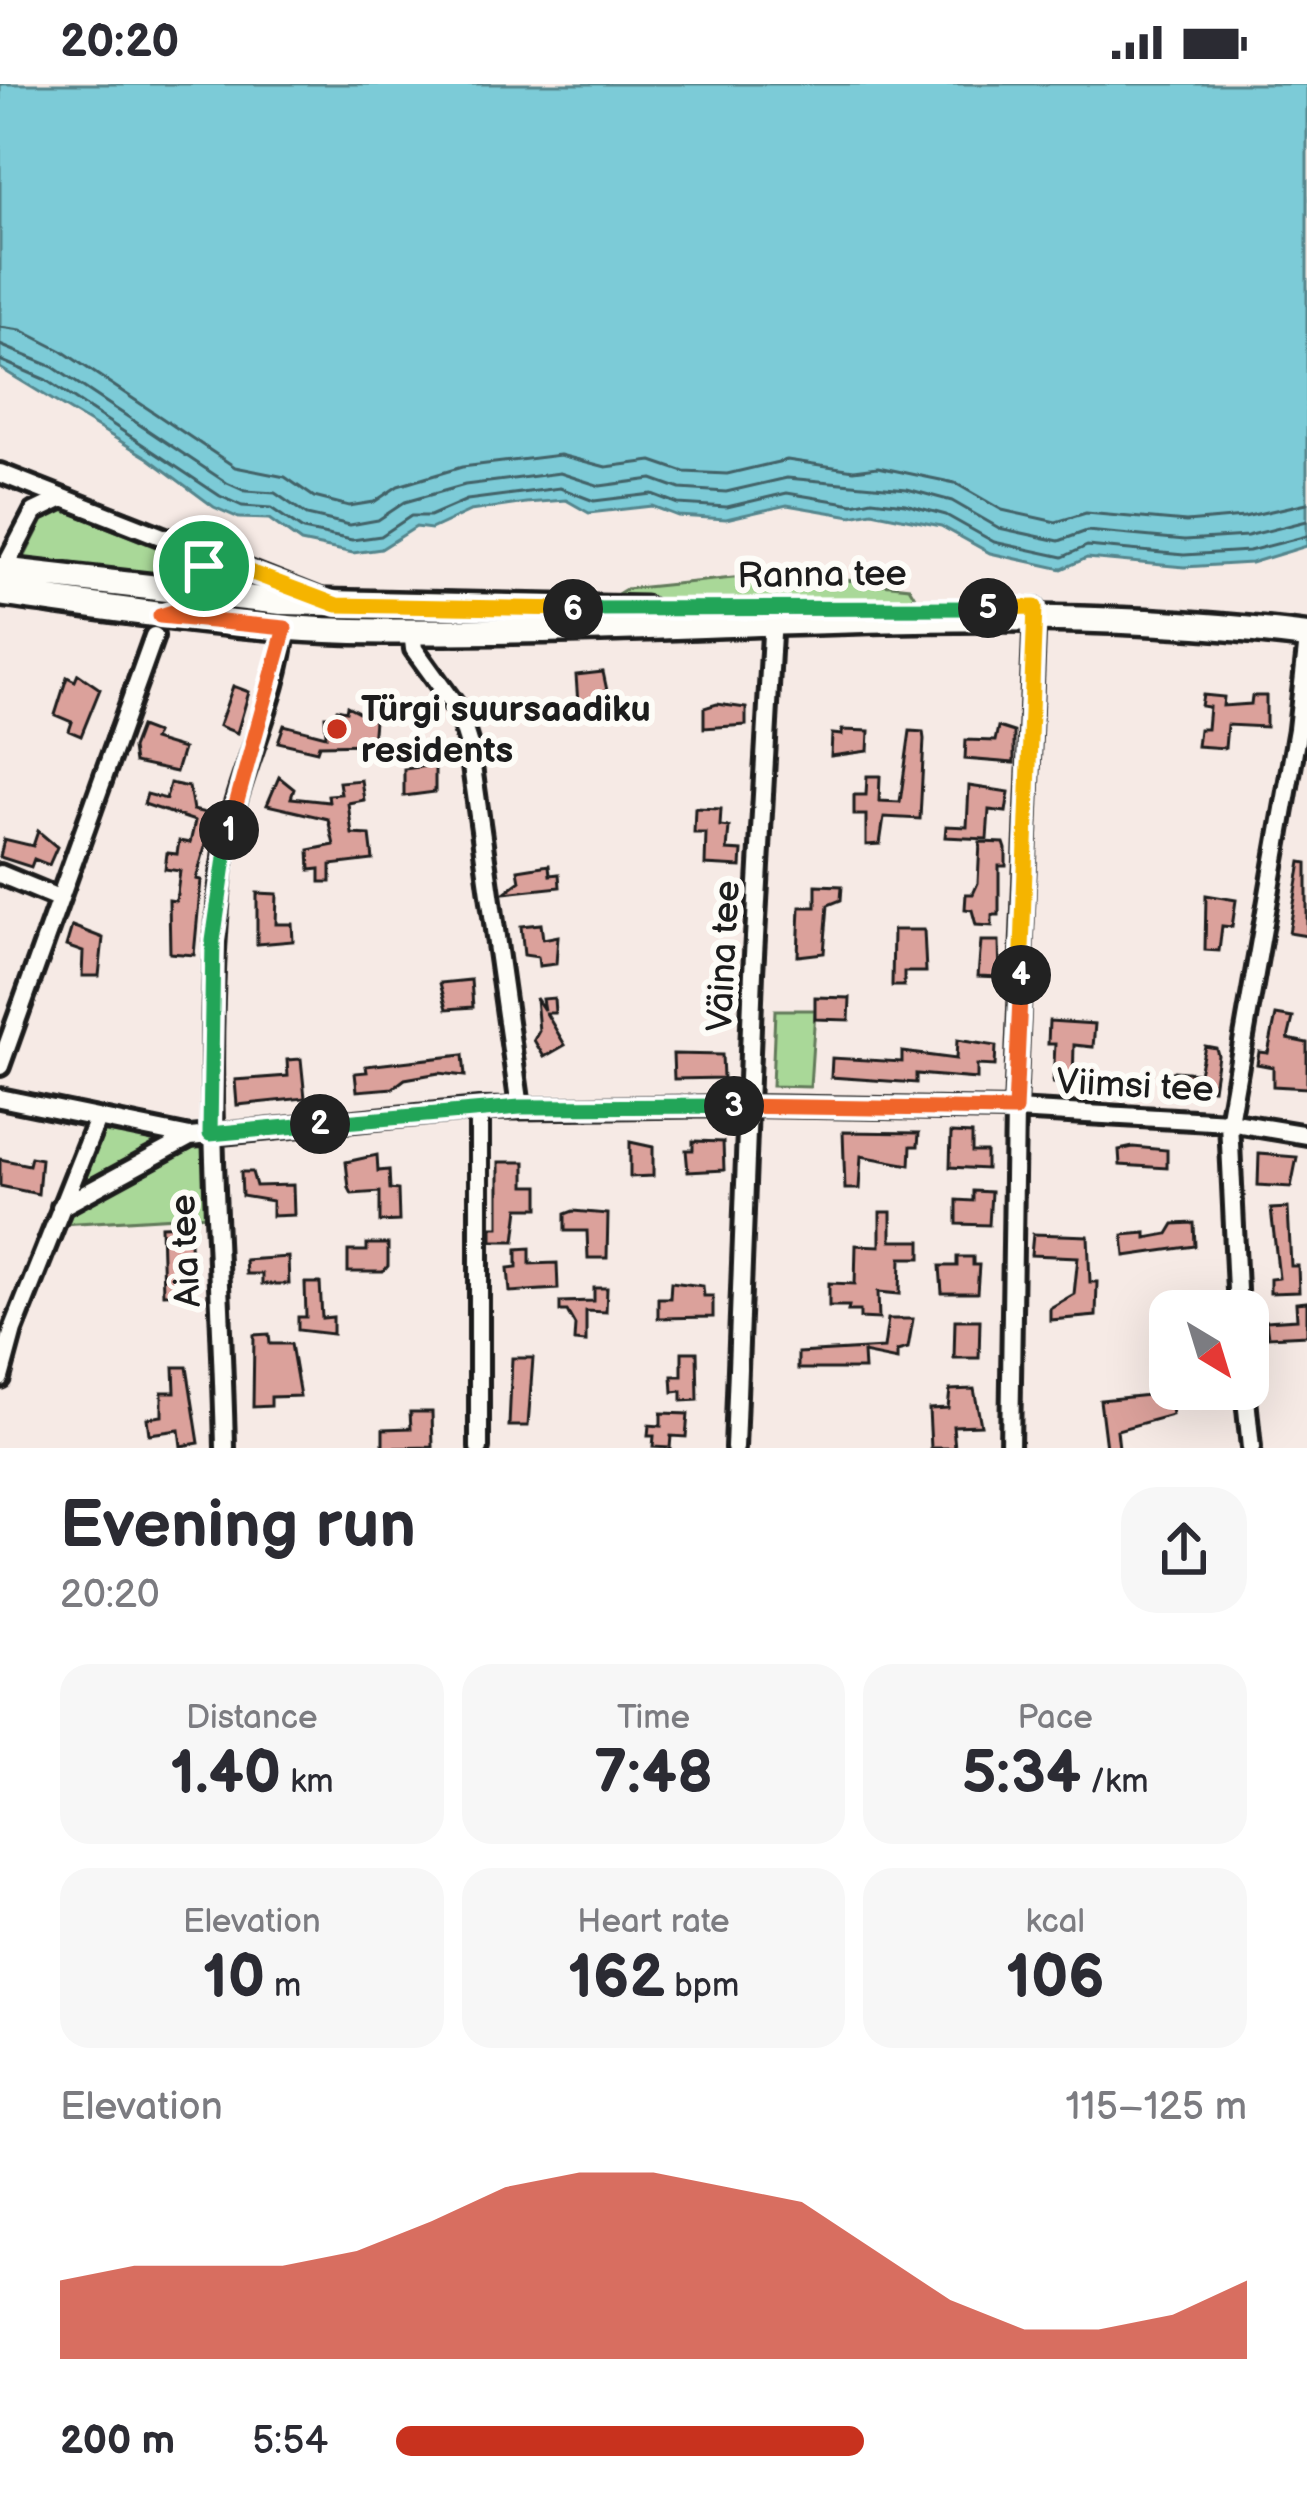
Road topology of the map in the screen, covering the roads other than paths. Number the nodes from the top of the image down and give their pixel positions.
1 (8, 477) edge
2 (63, 498) junction
3 (34, 512) junction
4 (191, 550) junction
5 (1, 578) edge
6 (205, 594) junction
7 (337, 605) junction
8 (1035, 614) junction
9 (773, 617) junction
10 (411, 620) junction
11 (1307, 622) edge
12 (157, 626) junction
13 (285, 628) junction
14 (1307, 636) edge
15 (1307, 648) edge
16 (0, 874) edge
17 (58, 898) junction
18 (0, 1066) edge
19 (0, 1098) edge
20 (749, 1106) junction
21 (520, 1107) junction
22 (479, 1109) junction
23 (1015, 1110) junction
24 (97, 1120) junction
25 (1229, 1122) junction
26 (210, 1134) junction
27 (1307, 1135) edge
28 (190, 1136) junction
29 (60, 1208) junction
30 (1237, 1290) edge
31 (0, 1378) edge
32 (1247, 1410) edge
33 (225, 1448) edge
34 (479, 1448) edge
35 (735, 1448) edge
36 (1010, 1448) edge
37 (1251, 1448) edge

1 - 2 street
1 - 3 street
2 - 3 street
2 - 4 street
3 - 5 street
4 - 6 street
4 - 7 street
5 - 6 main road
5 - 12 main road
6 - 7 main road
6 - 12 street
7 - 10 main road
8 - 9 main road, Ranna tee
8 - 11 main road, Ranna tee
8 - 14 main road, Ranna tee
8 - 23 street
9 - 10 main road, Ranna tee
9 - 20 street, Väina tee
10 - 13 main road
10 - 21 street
12 - 13 main road
12 - 17 street
13 - 26 street, Aia tee
15 - 25 street
16 - 17 street
17 - 18 street
19 - 24 street, Viimsi tee
20 - 21 street, Viimsi tee
20 - 23 street, Viimsi tee
20 - 35 street, Väina tee
21 - 22 street, Viimsi tee
22 - 26 street, Viimsi tee
22 - 34 street
23 - 25 street, Viimsi tee
23 - 36 street
24 - 28 street, Viimsi tee
24 - 29 street
25 - 27 street, Viimsi tee
25 - 30 street
26 - 28 street, Viimsi tee
26 - 33 street, Aia tee
28 - 29 street
29 - 31 street
32 - 37 street

